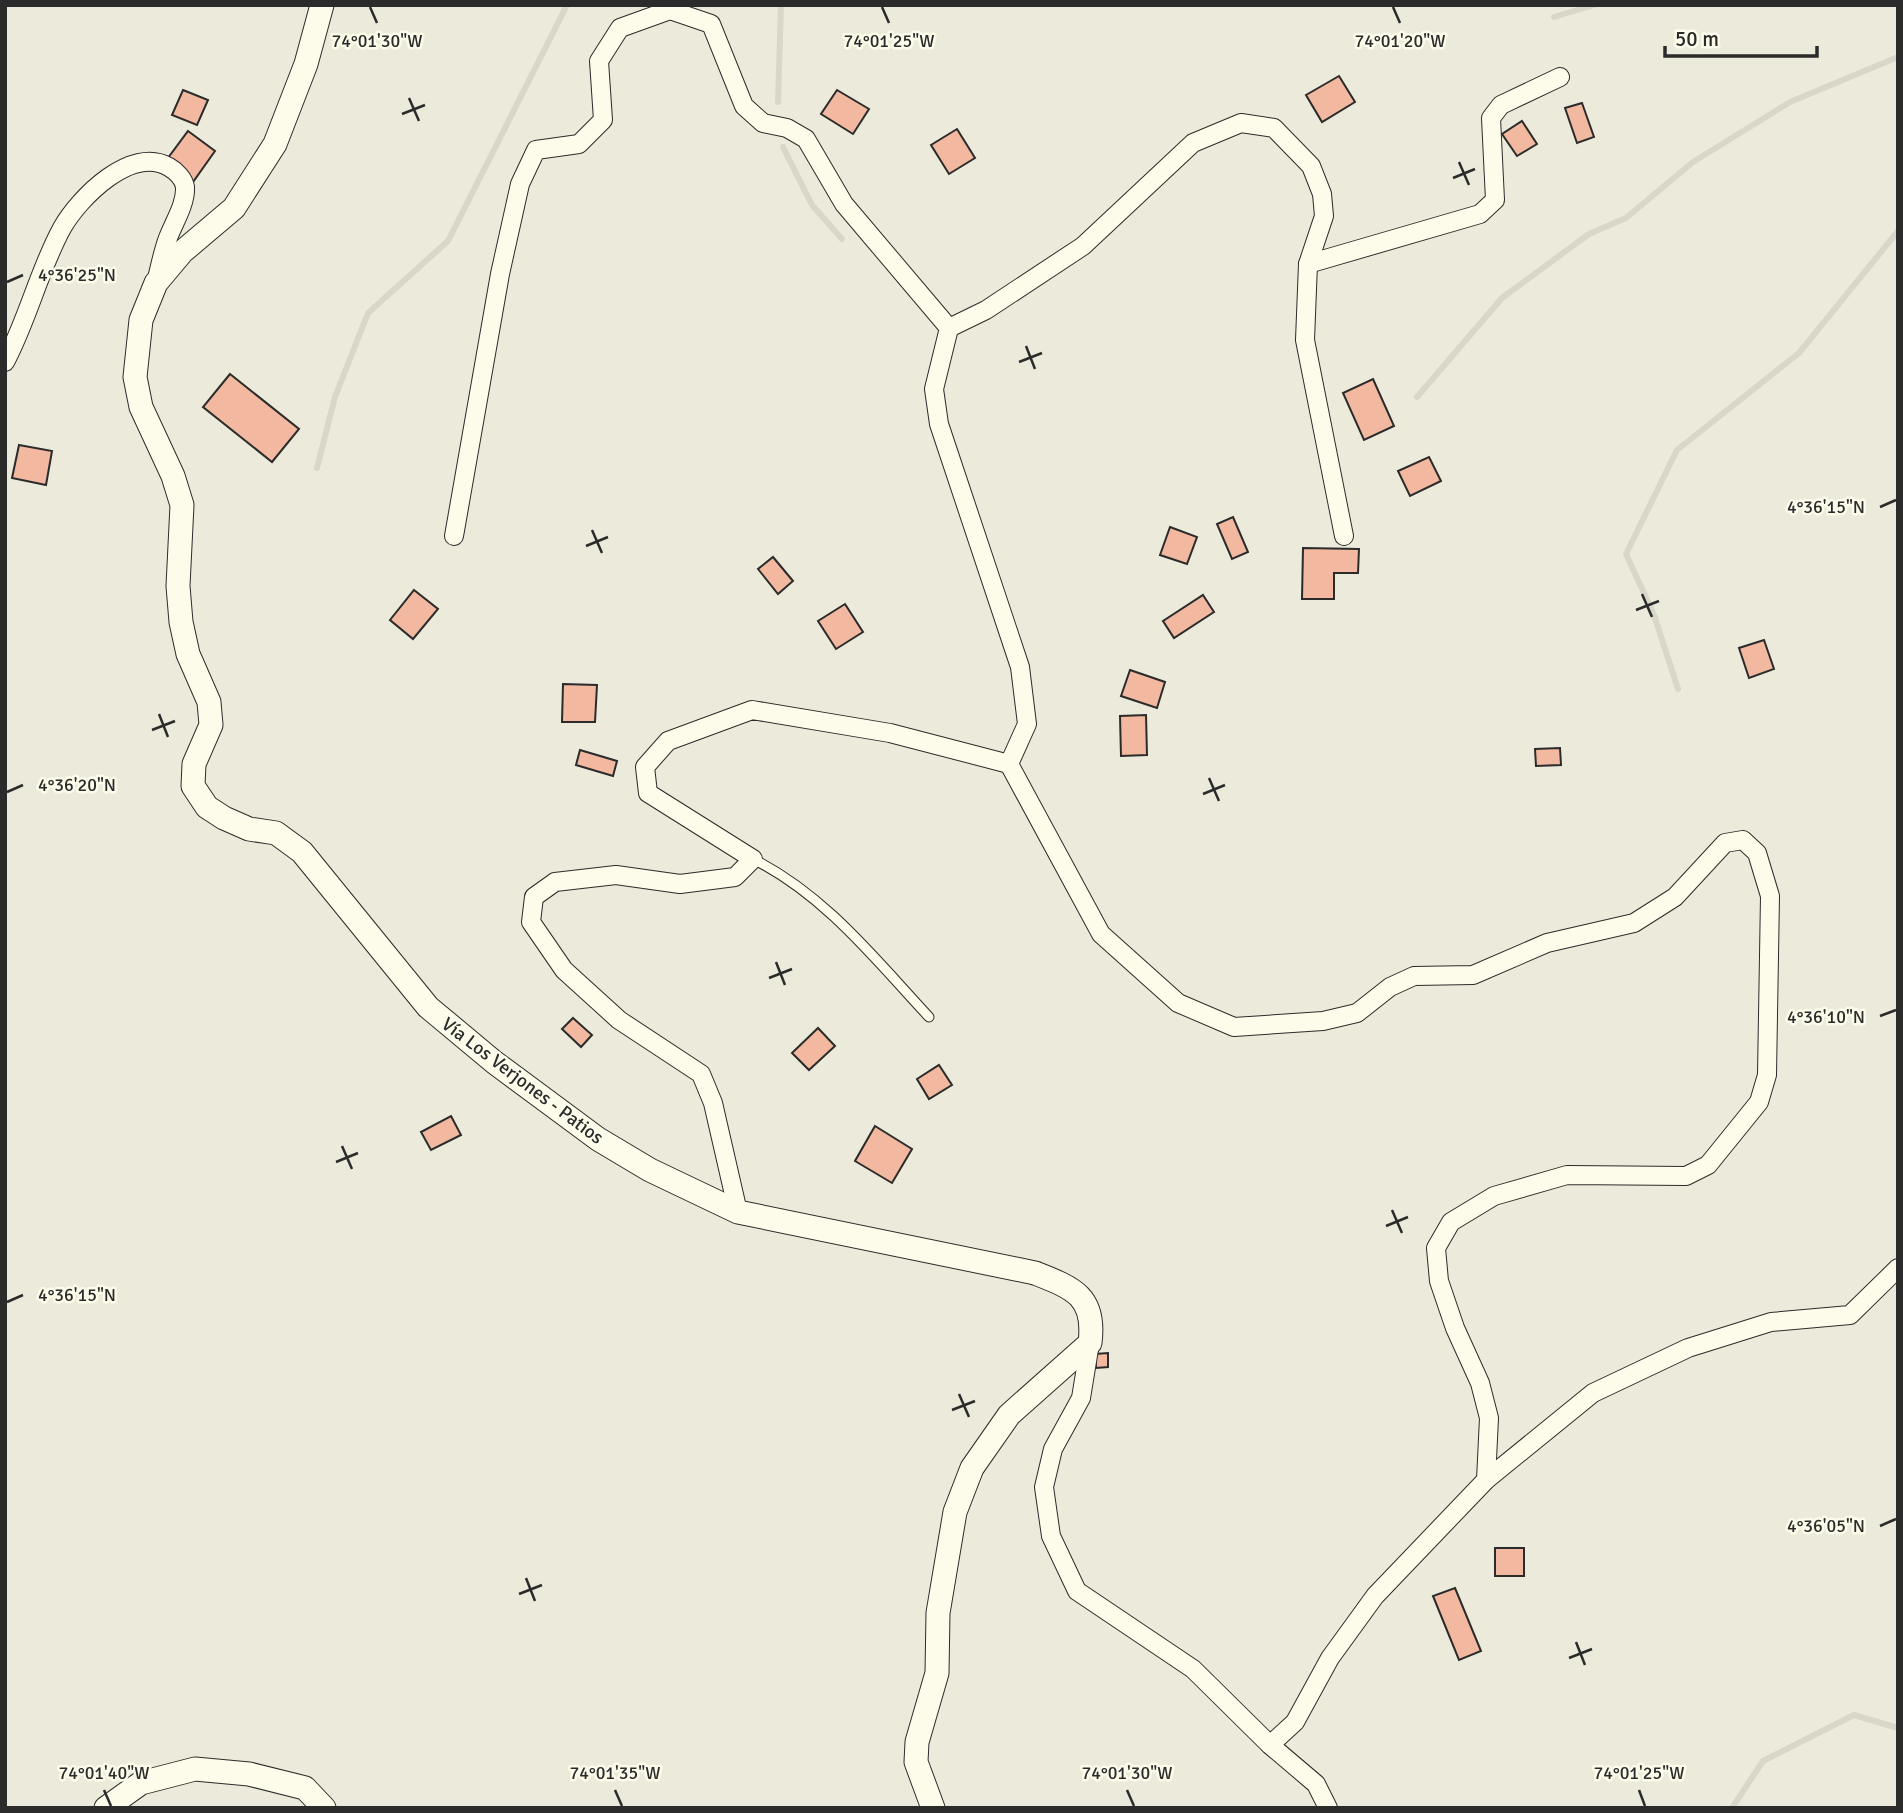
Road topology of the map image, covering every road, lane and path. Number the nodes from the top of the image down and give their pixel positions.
1 (321, 5) edge
2 (1560, 77) dead end
3 (1308, 264) junction
4 (156, 283) junction
5 (949, 328) junction
6 (5, 362) edge
7 (454, 536) dead end
8 (1344, 536) dead end
9 (1009, 764) junction
10 (753, 859) junction
11 (929, 1017) dead end
12 (738, 1212) junction
13 (1898, 1268) edge
14 (1090, 1343) junction
15 (1486, 1480) junction
16 (1270, 1745) junction
17 (106, 1808) edge
18 (324, 1808) edge
19 (933, 1808) edge
20 (1328, 1808) edge

1 - 4 street, Vía Los Verjones - Patios
2 - 3 street
3 - 5 street
3 - 8 street
4 - 6 street
4 - 12 street, Vía Los Verjones - Patios
5 - 7 street
5 - 9 street
9 - 10 street
9 - 15 street
10 - 11 lane
10 - 12 street
12 - 14 street, Vía Los Verjones - Patios
13 - 15 street
14 - 16 street
14 - 19 street
15 - 16 street
16 - 20 street
17 - 18 street

